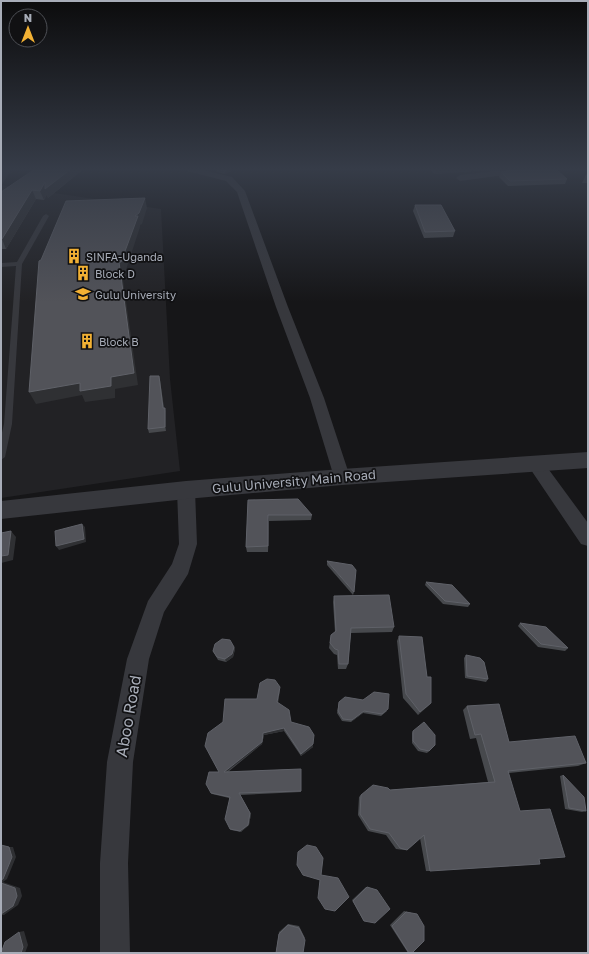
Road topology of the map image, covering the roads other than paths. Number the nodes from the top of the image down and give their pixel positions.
1 (249, 214) edge
2 (46, 216) dead end
3 (20, 264) junction
4 (1, 265) edge
5 (1, 458) edge
6 (588, 460) edge
7 (535, 463) junction
8 (342, 477) junction
9 (186, 490) junction
10 (1, 510) edge
11 (588, 538) edge
12 (115, 953) edge

1 - 8 street
2 - 3 lane
3 - 4 lane
3 - 5 lane
6 - 7 street, Gulu University Main Road
7 - 8 street, Gulu University Main Road
7 - 11 street
8 - 9 street, Gulu University Main Road
9 - 10 street, Gulu University Main Road
9 - 12 street, Aboo Road

